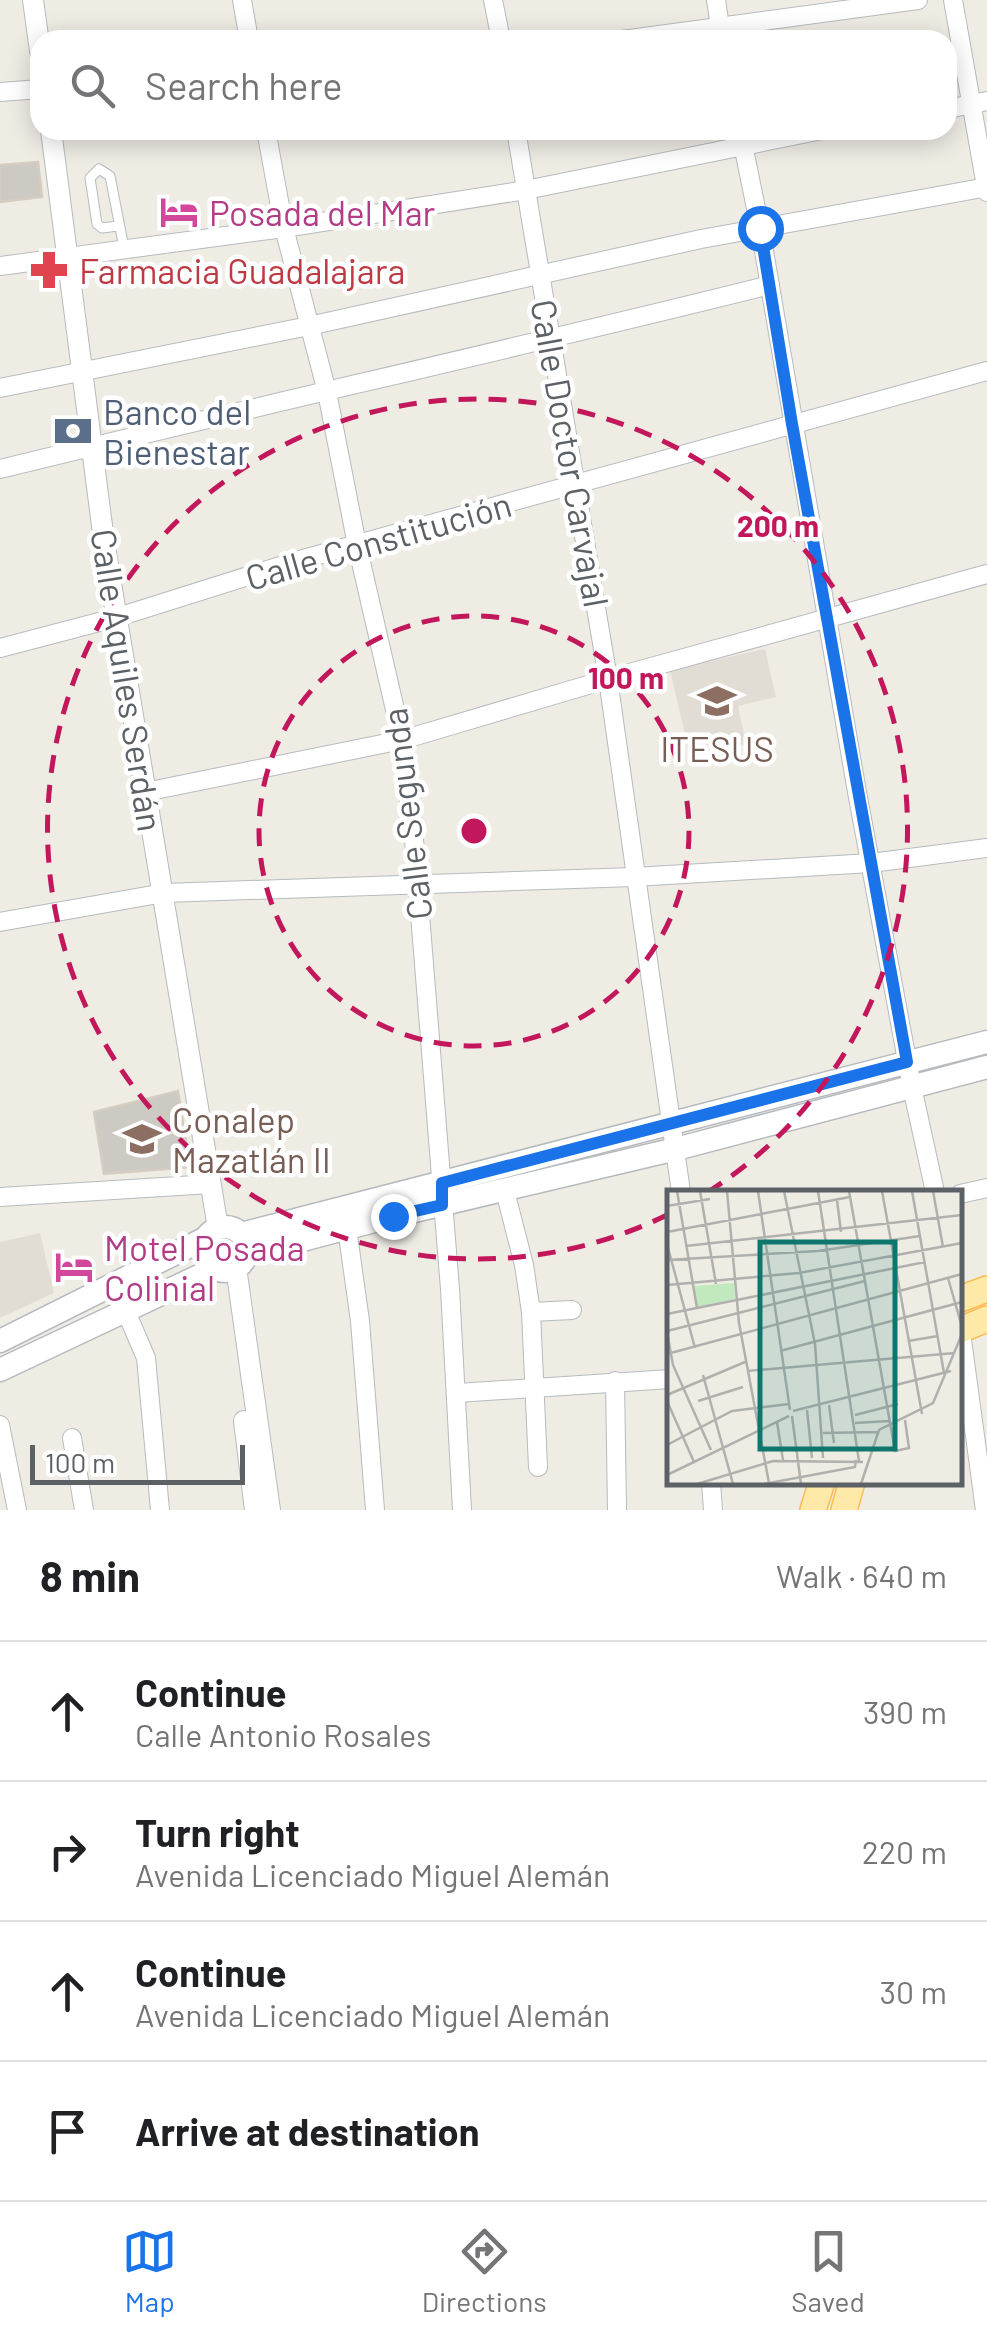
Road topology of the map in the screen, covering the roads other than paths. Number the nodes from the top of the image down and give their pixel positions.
1 (33, 0) edge
2 (242, 0) edge
3 (493, 0) edge
4 (716, 0) edge
5 (918, 0) edge
6 (953, 0) edge
7 (37, 30) edge
8 (247, 30) edge
9 (499, 30) edge
10 (720, 30) edge
11 (744, 30) edge
12 (30, 90) edge
13 (0, 92) edge
14 (979, 103) edge
15 (52, 140) edge
16 (268, 140) edge
17 (518, 140) edge
18 (733, 140) edge
19 (741, 140) edge
20 (987, 188) edge
21 (526, 190) junction
22 (118, 226) junction
23 (284, 228) junction
24 (760, 228) junction
25 (124, 248) junction
26 (69, 256) junction
27 (0, 266) edge
28 (540, 272) junction
29 (770, 285) junction
30 (309, 326) junction
31 (550, 339) junction
32 (987, 371) edge
33 (82, 372) junction
34 (0, 388) edge
35 (327, 392) junction
36 (792, 424) junction
37 (92, 446) junction
38 (0, 468) edge
39 (575, 486) junction
40 (356, 545) junction
41 (987, 574) edge
42 (118, 617) junction
43 (827, 617) junction
44 (0, 648) edge
45 (608, 679) junction
46 (402, 740) junction
47 (145, 792) junction
48 (987, 848) edge
49 (871, 863) junction
50 (634, 877) junction
51 (417, 884) junction
52 (164, 893) junction
53 (0, 922) edge
54 (987, 1042) edge
55 (907, 1062) junction
56 (987, 1067) edge
57 (912, 1088) junction
58 (672, 1122) junction
59 (676, 1149) junction
60 (212, 1184) junction
61 (987, 1188) edge
62 (681, 1190) edge
63 (935, 1190) edge
64 (505, 1191) junction
65 (442, 1194) junction
66 (962, 1194) edge
67 (0, 1197) edge
68 (347, 1228) junction
69 (226, 1252) junction
70 (987, 1289) edge
71 (962, 1298) edge
72 (125, 1309) junction
73 (572, 1310) dead end
74 (531, 1312) junction
75 (987, 1319) edge
76 (962, 1328) edge
77 (0, 1341) edge
78 (962, 1343) edge
79 (0, 1370) edge
80 (667, 1379) edge
81 (615, 1381) junction
82 (534, 1387) junction
83 (457, 1392) junction
84 (0, 1424) edge
85 (72, 1438) dead end
86 (538, 1467) dead end
87 (711, 1485) edge
88 (821, 1485) edge
89 (851, 1485) edge
90 (17, 1510) edge
91 (84, 1510) edge
92 (160, 1510) edge
93 (255, 1510) edge
94 (270, 1510) edge
95 (375, 1510) edge
96 (462, 1510) edge
97 (617, 1510) edge
98 (713, 1510) edge
99 (813, 1510) edge
100 (844, 1510) edge
101 (985, 1510) edge

1 - 7 street
2 - 8 street
3 - 9 street
4 - 10 street
5 - 11 street
6 - 14 street
12 - 13 street
14 - 20 street
15 - 26 street, Calle Aquiles Serdán
16 - 23 street, Calle Segunda
17 - 21 street, Calle Doctor Carvajal
18 - 21 street
19 - 24 street
20 - 24 street
21 - 23 street
21 - 28 street, Calle Doctor Carvajal
22 - 22 lane
22 - 25 lane
23 - 25 street
23 - 30 street, Calle Segunda
24 - 28 street
24 - 29 street
25 - 26 street
26 - 27 street
26 - 33 street, Calle Aquiles Serdán
28 - 30 street
28 - 31 street, Calle Doctor Carvajal
29 - 31 street
29 - 36 street
30 - 33 street
30 - 35 street, Calle Segunda
31 - 35 street
31 - 39 street, Calle Doctor Carvajal
32 - 36 street, Calle Constitución
33 - 34 street
33 - 37 street, Calle Aquiles Serdán
35 - 37 street
35 - 40 street, Calle Segunda
36 - 39 street, Calle Constitución
36 - 43 street
37 - 38 street
37 - 42 street, Calle Aquiles Serdán
39 - 40 street, Calle Constitución
39 - 45 street, Calle Doctor Carvajal
40 - 42 street, Calle Constitución
40 - 46 street, Calle Segunda
41 - 43 street
42 - 44 street, Calle Constitución
42 - 47 street, Calle Aquiles Serdán
43 - 45 street
43 - 49 street
45 - 46 street
45 - 50 street, Calle Doctor Carvajal
46 - 47 street
46 - 51 street, Calle Segunda
47 - 52 street, Calle Aquiles Serdán
48 - 49 street
49 - 50 street
49 - 55 street
50 - 51 street
50 - 58 street, Calle Doctor Carvajal
51 - 52 street
51 - 65 street, Calle Segunda
52 - 53 street
52 - 60 street, Calle Aquiles Serdán
54 - 55 main road
55 - 57 street
55 - 58 main road
56 - 57 main road
57 - 59 main road
57 - 63 street
58 - 59 street, Calle Doctor Carvajal
58 - 65 main road
59 - 62 street, Calle Doctor Carvajal
59 - 64 main road
60 - 67 street
60 - 69 street, Calle Aquiles Serdán
61 - 66 street
64 - 65 main road
64 - 74 street
65 - 68 main road
65 - 69 main road
65 - 83 street, Calle Segunda
68 - 69 main road
68 - 95 street
69 - 72 main road
69 - 77 main road
69 - 93 street, Calle Aquiles Serdán
69 - 94 street, Calle Aquiles Serdán
70 - 71 main road
72 - 79 main road
72 - 92 street
73 - 74 street
74 - 82 street
75 - 76 main road
78 - 101 street
80 - 81 street
81 - 82 street
81 - 97 street
82 - 83 street
82 - 86 street
83 - 96 street, Calle Segunda
84 - 90 street
85 - 91 street
87 - 98 street
88 - 99 main road
89 - 100 main road

